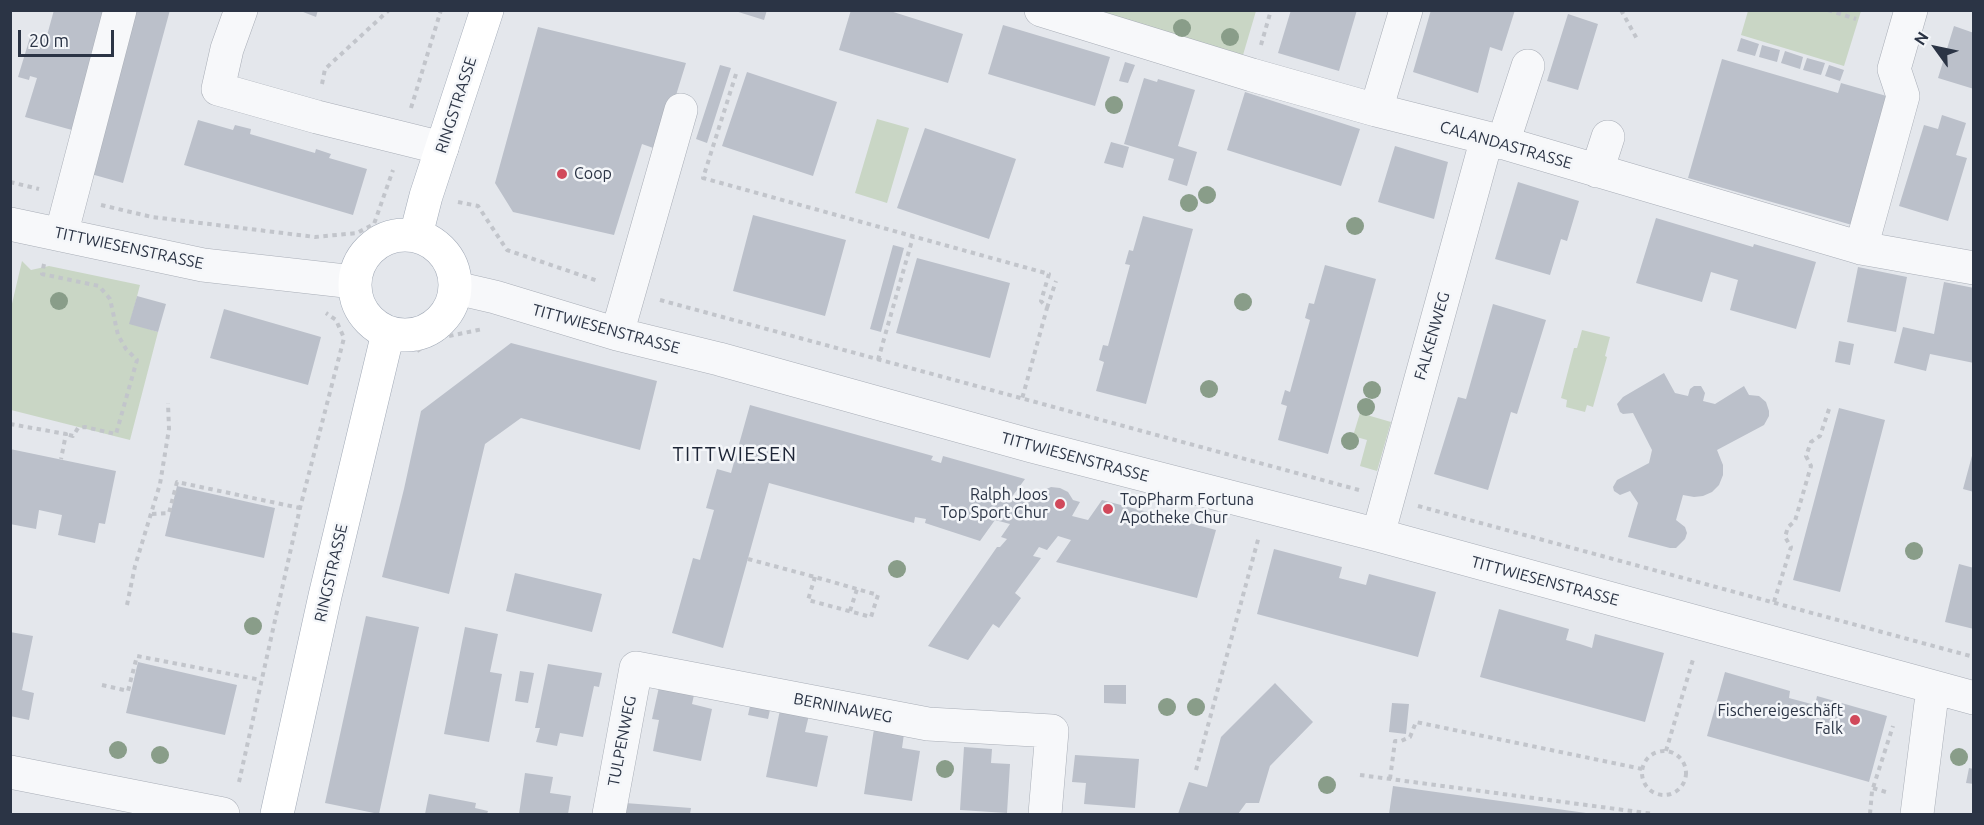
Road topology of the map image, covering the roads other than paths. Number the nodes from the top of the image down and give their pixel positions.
1 (120, 10) edge
2 (241, 10) edge
3 (487, 10) edge
4 (1041, 10) edge
5 (1406, 10) edge
6 (1911, 10) edge
7 (1528, 66) dead end
8 (681, 110) dead end
9 (1376, 110) junction
10 (1608, 137) dead end
11 (1495, 140) junction
12 (442, 148) junction
13 (1597, 171) junction
14 (10, 224) edge
15 (56, 234) junction
16 (416, 235) junction
17 (1861, 248) junction
18 (1974, 268) edge
19 (354, 282) junction
20 (456, 288) junction
21 (388, 333) junction
22 (617, 334) junction
23 (1378, 535) junction
24 (636, 668) joint
25 (1933, 687) junction
26 (1974, 699) edge
27 (10, 772) edge
28 (223, 814) edge
29 (278, 814) edge
30 (609, 814) edge
31 (1045, 814) edge
32 (1917, 814) edge

1 - 15 street
2 - 12 street
3 - 12 main road, RINGSTRASSE
4 - 9 street, CALANDASTRASSE
5 - 9 street
6 - 17 street
7 - 11 street, FALKENWEG
8 - 22 street
9 - 11 street, CALANDASTRASSE
10 - 13 street
11 - 13 street, CALANDASTRASSE
11 - 23 street, FALKENWEG
12 - 16 main road, RINGSTRASSE
13 - 17 street, CALANDASTRASSE
14 - 15 street, TITTWIESENSTRASSE
15 - 19 street, TITTWIESENSTRASSE
16 - 19 main road
16 - 20 main road
17 - 18 street, CALANDASTRASSE
19 - 21 main road
20 - 21 main road
20 - 22 street, TITTWIESENSTRASSE
21 - 29 main road, RINGSTRASSE
22 - 23 street, TITTWIESENSTRASSE
23 - 25 street, TITTWIESENSTRASSE
24 - 30 street, TULPENWEG
24 - 31 street, BERNINAWEG
25 - 26 street, TITTWIESENSTRASSE
25 - 32 street
27 - 28 street

